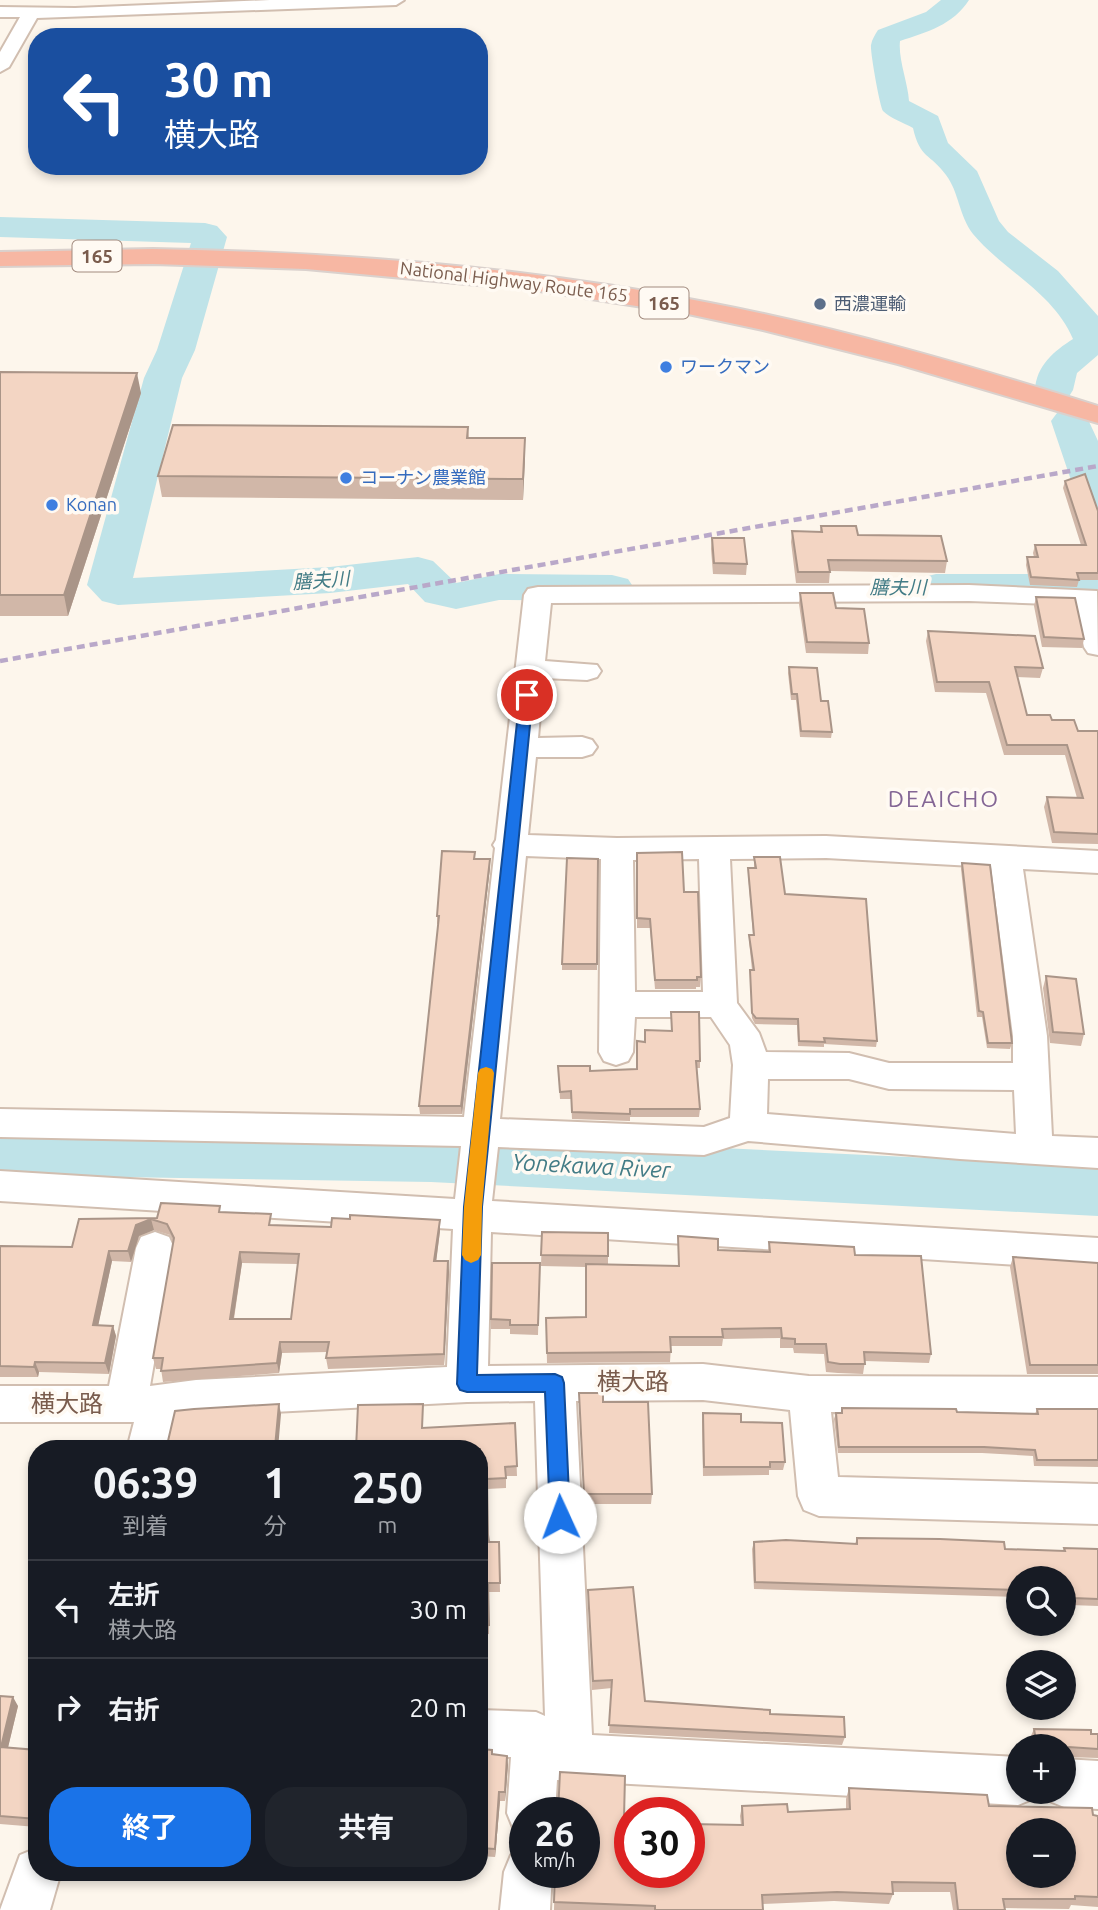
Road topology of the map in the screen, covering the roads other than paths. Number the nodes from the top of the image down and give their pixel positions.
1 (396, 0) edge
2 (0, 12) edge
3 (31, 13) junction
4 (0, 67) edge
5 (0, 259) edge
6 (1098, 415) edge
7 (1098, 647) edge
8 (530, 669) junction
9 (586, 671) dead end
10 (582, 747) dead end
11 (520, 748) junction
12 (509, 845) junction
13 (714, 848) junction
14 (617, 849) junction
15 (1006, 858) junction
16 (1098, 862) edge
17 (618, 1004) junction
18 (720, 1005) junction
19 (617, 1052) dead end
20 (751, 1065) junction
21 (1031, 1077) junction
22 (0, 1123) edge
23 (748, 1127) junction
24 (480, 1137) junction
25 (1035, 1149) junction
26 (1098, 1153) edge
27 (0, 1186) edge
28 (473, 1211) junction
29 (155, 1248) dead end
30 (1098, 1254) edge
31 (555, 1383) junction
32 (467, 1384) junction
33 (809, 1394) junction
34 (1098, 1395) edge
35 (0, 1404) edge
36 (143, 1404) junction
37 (147, 1440) edge
38 (1098, 1504) edge
39 (488, 1733) edge
40 (552, 1756) junction
41 (1006, 1780) edge
42 (1076, 1784) edge
43 (1098, 1785) edge
44 (537, 1797) edge
45 (34, 1881) edge
46 (527, 1888) edge
47 (25, 1910) edge
48 (525, 1910) edge

1 - 3 street
2 - 3 street
3 - 4 street
5 - 6 highway, National Highway Route 165 / 165
7 - 8 street
8 - 9 street
8 - 11 street
10 - 11 street
11 - 12 street
12 - 14 street
12 - 24 street
13 - 14 street
13 - 15 street
13 - 18 street
14 - 17 street
15 - 16 street
15 - 21 street
17 - 18 street
17 - 19 street
18 - 20 street
20 - 21 street
20 - 23 street
21 - 25 street
22 - 24 street
23 - 24 street
23 - 25 street
24 - 28 street
25 - 26 street
27 - 28 street
28 - 30 street
28 - 32 street
29 - 36 street
31 - 32 street, 横大路
31 - 33 street, 横大路
31 - 40 street
32 - 36 street, 横大路
33 - 34 street, 横大路
33 - 38 street
35 - 36 street, 横大路
36 - 37 street
39 - 40 street
40 - 41 street
40 - 44 street
42 - 43 street
45 - 47 street
46 - 48 street

